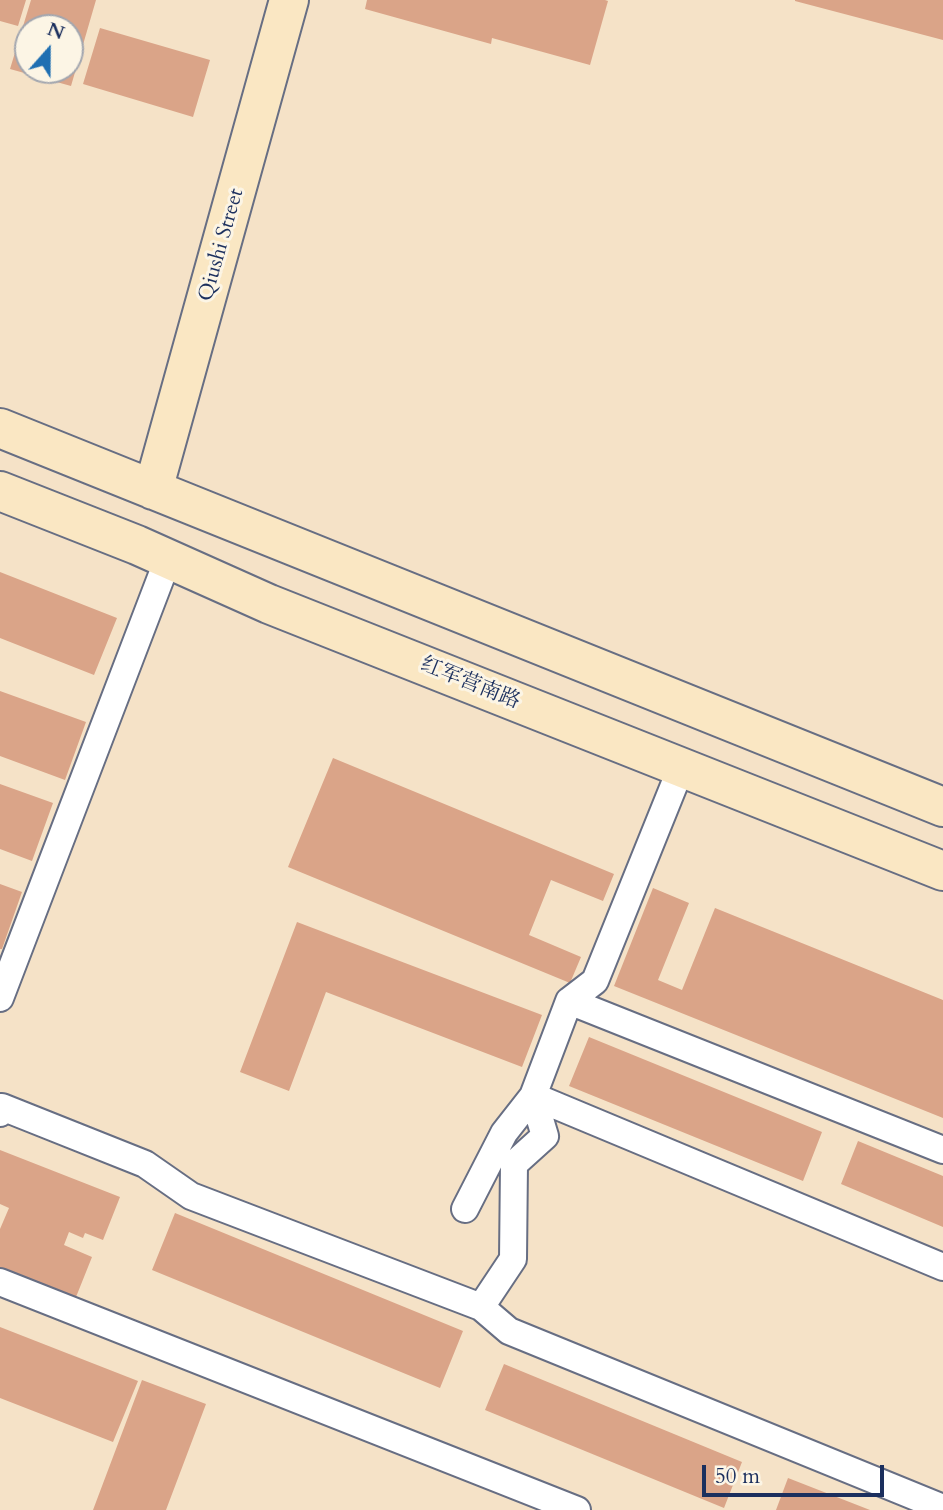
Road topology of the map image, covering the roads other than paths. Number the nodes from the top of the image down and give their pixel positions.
1 (289, 0) edge
2 (0, 428) edge
3 (43, 446) junction
4 (153, 490) junction
5 (11, 495) edge
6 (168, 559) junction
7 (681, 768) junction
8 (943, 807) edge
9 (943, 871) edge
10 (0, 998) edge
11 (569, 1001) junction
12 (533, 1096) junction
13 (0, 1113) edge
14 (943, 1150) edge
15 (465, 1209) dead end
16 (943, 1267) edge
17 (0, 1282) edge
18 (481, 1307) junction
19 (943, 1508) edge
20 (578, 1510) edge

1 - 4 main road, Qiushi Street
2 - 3 main road
3 - 4 main road
3 - 5 main road
4 - 8 main road
5 - 6 main road, 红军营南路
6 - 7 main road, 红军营南路
6 - 10 street
7 - 9 main road, 红军营南路
7 - 11 street
11 - 12 street
11 - 14 street
12 - 15 street
12 - 16 street
12 - 18 street
13 - 18 street
17 - 20 street
18 - 19 street

